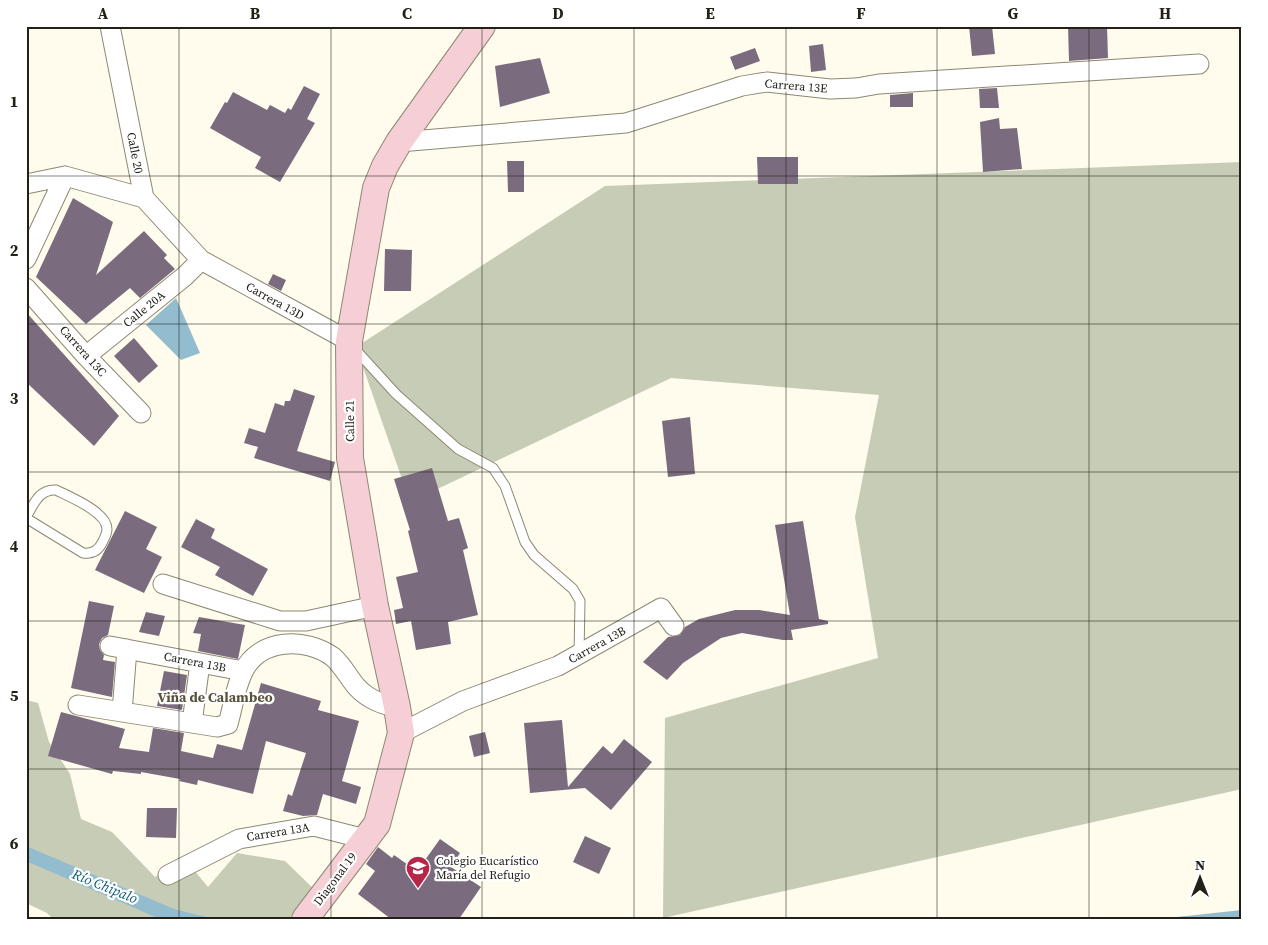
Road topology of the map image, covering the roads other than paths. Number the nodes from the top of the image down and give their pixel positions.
1 (110, 26) edge
2 (482, 26) edge
3 (1199, 64) dead end
4 (399, 142) junction
5 (65, 176) junction
6 (26, 184) edge
7 (144, 198) junction
8 (26, 259) edge
9 (201, 260) junction
10 (26, 288) edge
11 (349, 341) junction
12 (86, 356) junction
13 (141, 413) dead end
14 (26, 518) edge
15 (164, 584) dead end
16 (375, 606) junction
17 (674, 626) dead end
18 (579, 655) junction
19 (200, 663) junction
20 (243, 671) junction
21 (78, 706) dead end
22 (397, 707) junction
23 (122, 712) junction
24 (192, 723) junction
25 (401, 734) junction
26 (365, 839) junction
27 (168, 874) dead end
28 (305, 919) edge

1 - 7 street, Calle 20
2 - 4 street, Calle 21
3 - 4 street, Carrera 13E
4 - 11 street, Calle 21
5 - 6 street
5 - 7 street
5 - 8 street
7 - 9 street
9 - 11 street, Carrera 13D
9 - 12 street, Calle 20A
10 - 12 street, Carrera 13C
11 - 16 street, Calle 21
11 - 18 lane
12 - 13 street, Carrera 13C
14 - 14 lane
15 - 16 street
16 - 22 street, Calle 21
17 - 18 street, Carrera 13B
18 - 25 street, Carrera 13B
19 - 20 street, Carrera 13B
19 - 23 street, Carrera 13B
19 - 24 street
20 - 22 street, Carrera 13B
20 - 24 street
21 - 23 street
22 - 25 street, Calle 21
23 - 24 street
25 - 26 street, Calle 21
26 - 27 street, Carrera 13A
26 - 28 street, Diagonal 19

